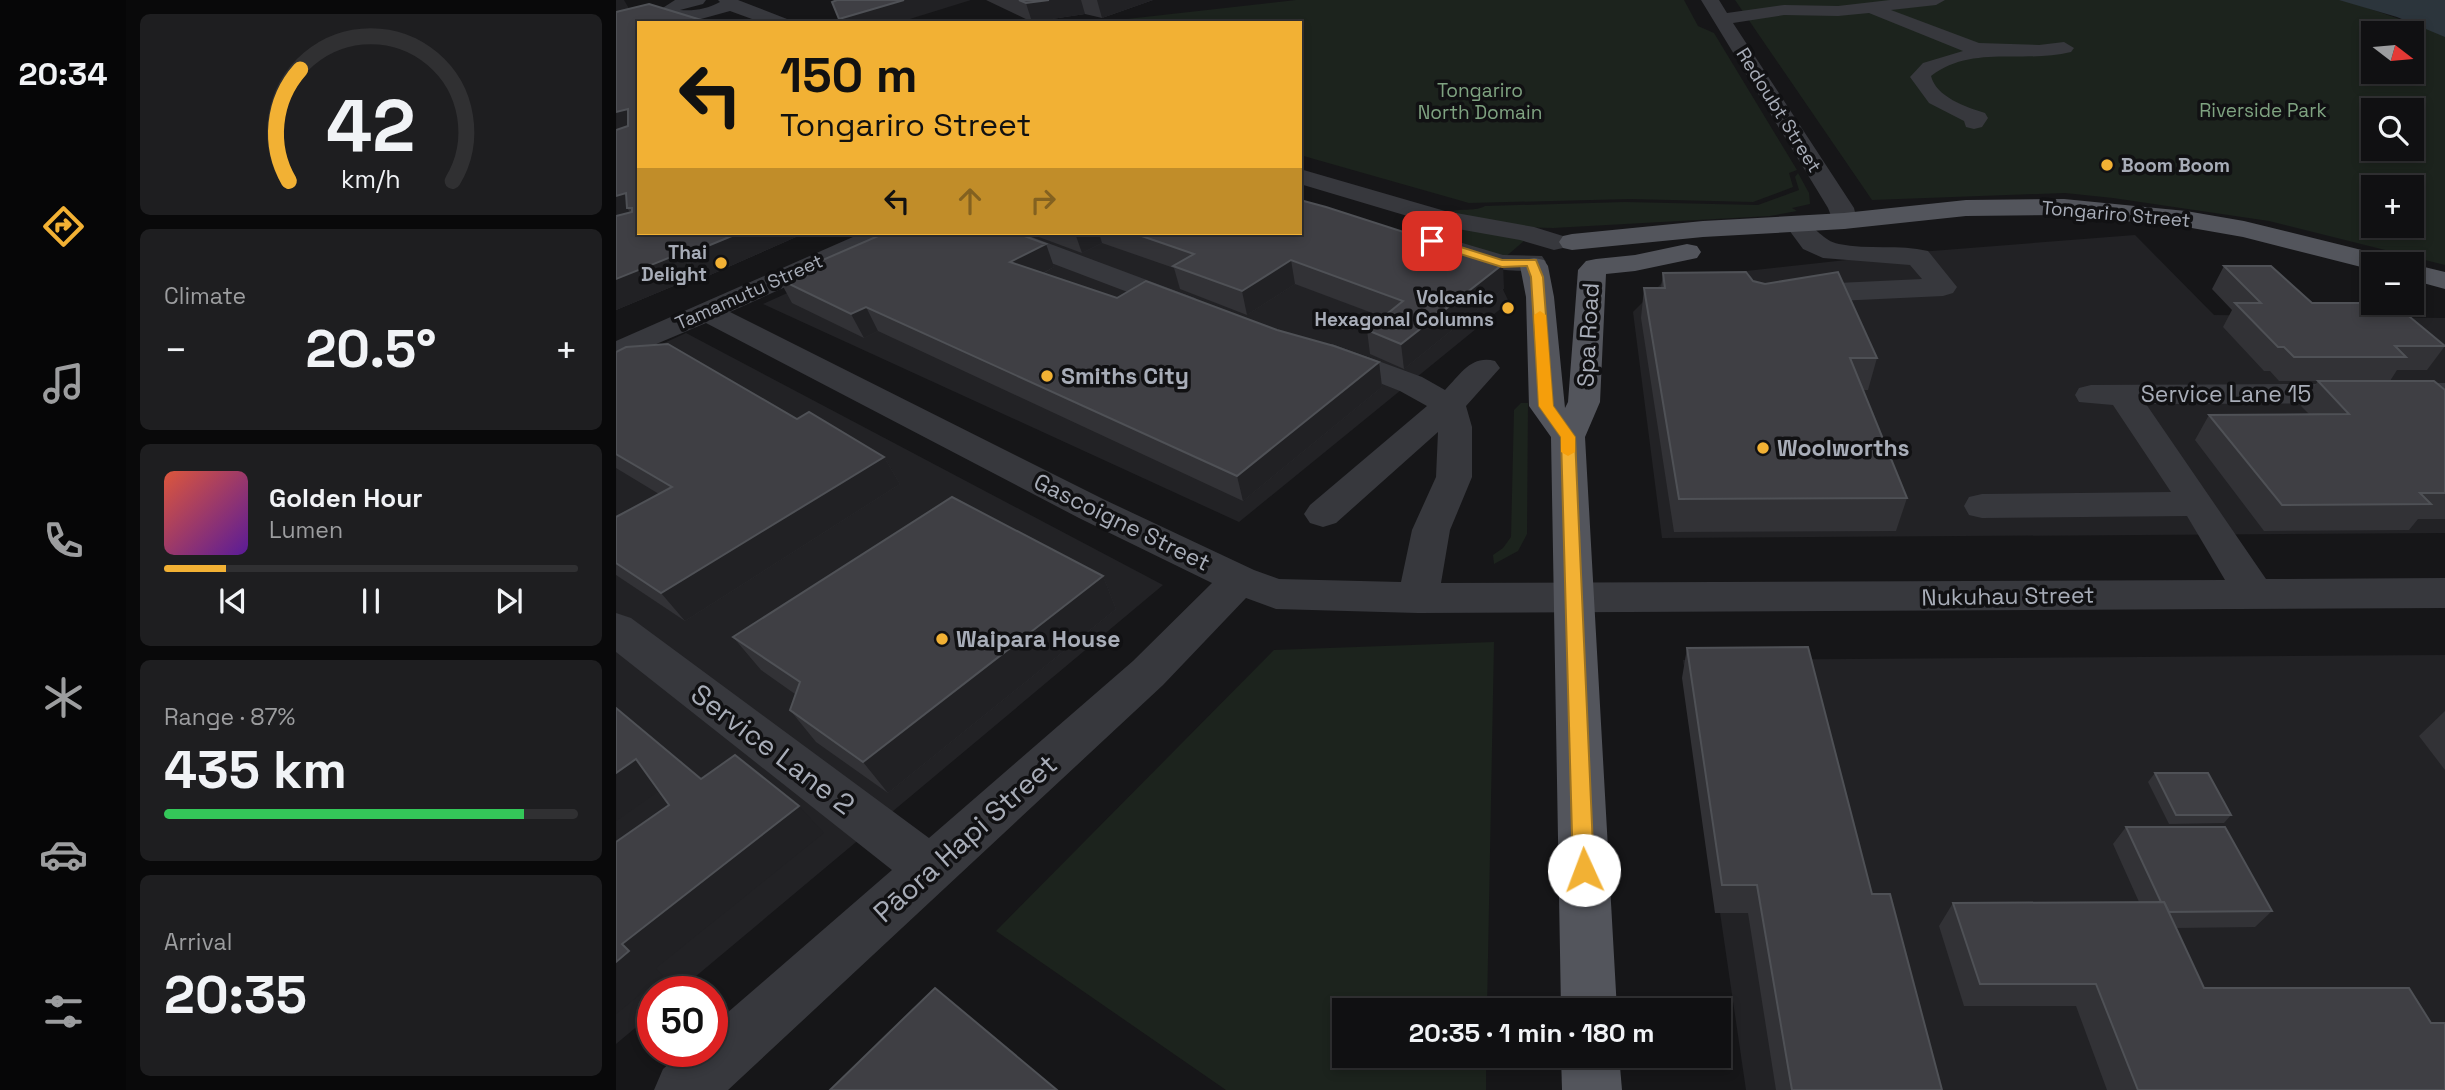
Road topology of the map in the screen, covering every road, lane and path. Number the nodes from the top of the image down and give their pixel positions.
1 (1936, 0) edge
2 (732, 2) edge
3 (1881, 4) edge
4 (1716, 9) edge
5 (693, 10) edge
6 (658, 12) edge
7 (714, 21) edge
8 (776, 21) edge
9 (2064, 48) dead end
10 (1976, 50) junction
11 (1974, 122) dead end
12 (1302, 177) edge
13 (1302, 202) edge
14 (1844, 221) junction
15 (1802, 230) junction
16 (878, 235) edge
17 (1003, 235) edge
18 (1563, 242) junction
19 (2361, 258) edge
20 (1533, 264) junction
21 (1594, 269) junction
22 (2424, 275) edge
23 (2445, 281) edge
24 (1772, 300) edge
25 (706, 311) junction
26 (1217, 316) edge
27 (1305, 347) edge
28 (616, 352) edge
29 (1484, 368) dead end
30 (2445, 393) edge
31 (1448, 405) junction
32 (1568, 437) junction
33 (2198, 504) junction
34 (1982, 506) dead end
35 (1324, 514) dead end
36 (1240, 580) junction
37 (2254, 593) junction
38 (2445, 593) edge
39 (1418, 598) junction
40 (1572, 598) junction
41 (616, 629) edge
42 (930, 869) junction
43 (1589, 998) edge
44 (1591, 1068) edge
45 (684, 1090) edge
46 (1592, 1090) edge

1 - 3 street
2 - 5 street
2 - 8 street
3 - 4 street
3 - 10 street
4 - 14 street, Redoubt Street
5 - 6 street
5 - 7 street
9 - 10 street
10 - 11 street
12 - 18 street, Tongariro Street
13 - 20 street
14 - 15 main road, Tongariro Street
14 - 18 main road, Tongariro Street
14 - 19 main road, Tongariro Street
15 - 21 main road, Tongariro Street
15 - 24 street
16 - 25 street, Tamamutu Street
17 - 26 street
18 - 20 main road
18 - 21 main road
20 - 21 main road, Tongariro Street
20 - 32 main road, Spa Road
21 - 32 main road, Spa Road
22 - 23 main road
25 - 28 street, Tamamutu Street
25 - 36 street, Gascoigne Street
27 - 31 street
29 - 31 street
30 - 33 street, Service Lane 15
31 - 35 street
31 - 39 street
32 - 40 main road, Spa Road
33 - 34 street
33 - 37 street
36 - 39 street, Gascoigne Street
36 - 42 street, Pāora Hapi Street
37 - 38 street, Nukuhau Street
37 - 40 street, Nukuhau Street
39 - 40 street, Gascoigne Street
40 - 43 main road, Spa Road
41 - 42 street, Service Lane 2
42 - 45 street, Pāora Hapi Street
44 - 46 main road

